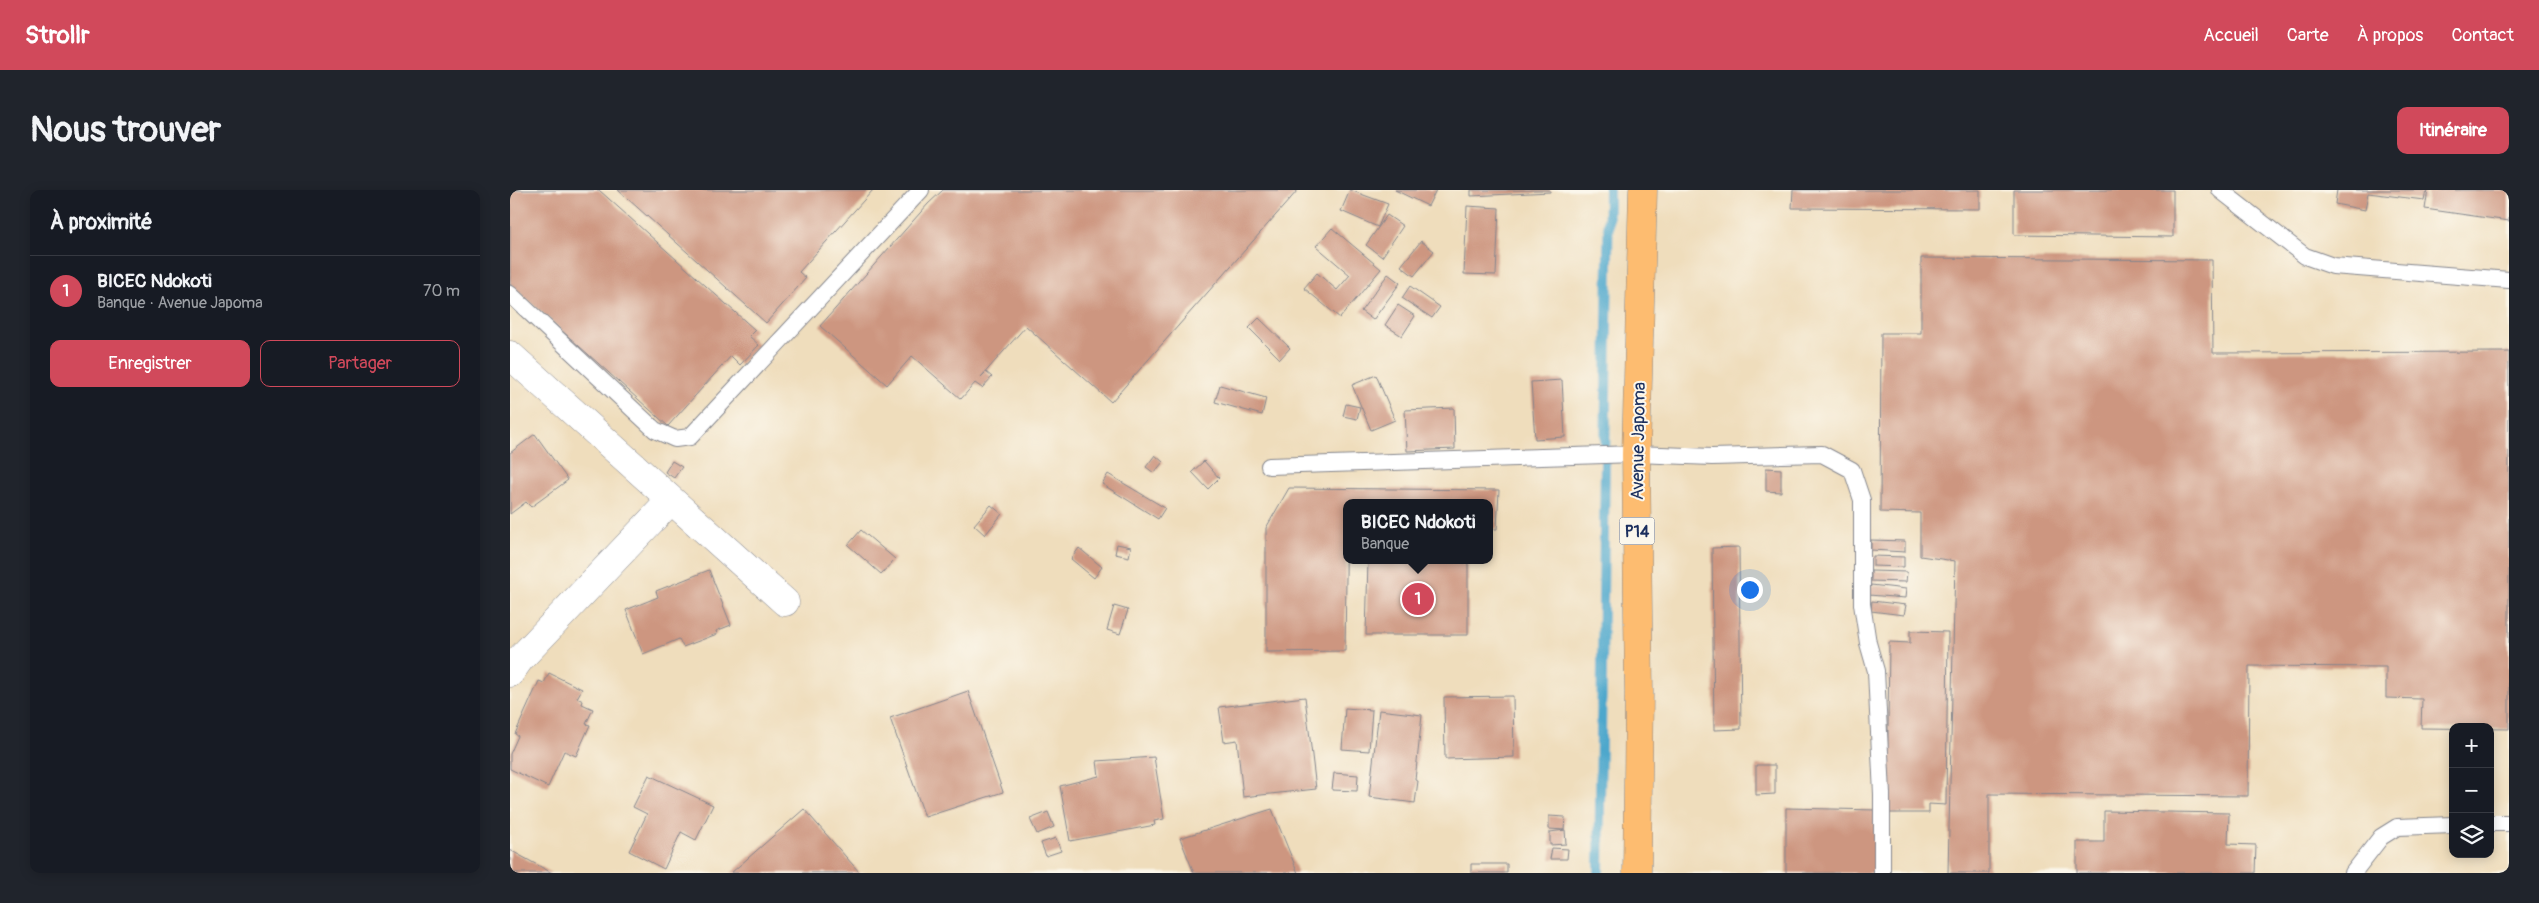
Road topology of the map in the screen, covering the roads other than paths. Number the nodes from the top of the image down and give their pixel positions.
1 (921, 190) edge
2 (1642, 190) edge
3 (2220, 190) edge
4 (2509, 280) edge
5 (510, 294) edge
6 (510, 355) edge
7 (1636, 454) junction
8 (1270, 466) dead end
9 (671, 500) junction
10 (785, 602) dead end
11 (513, 660) edge
12 (2494, 823) edge
13 (2509, 823) edge
14 (2449, 825) edge
15 (1637, 873) edge
16 (1882, 873) edge
17 (2354, 873) edge

1 - 5 lane
2 - 7 main road, Avenue Japoma / P14
3 - 4 lane
6 - 9 street
7 - 8 lane
7 - 15 main road, Avenue Japoma / P14
7 - 16 lane
9 - 10 street
9 - 11 street
12 - 13 lane
14 - 17 lane

